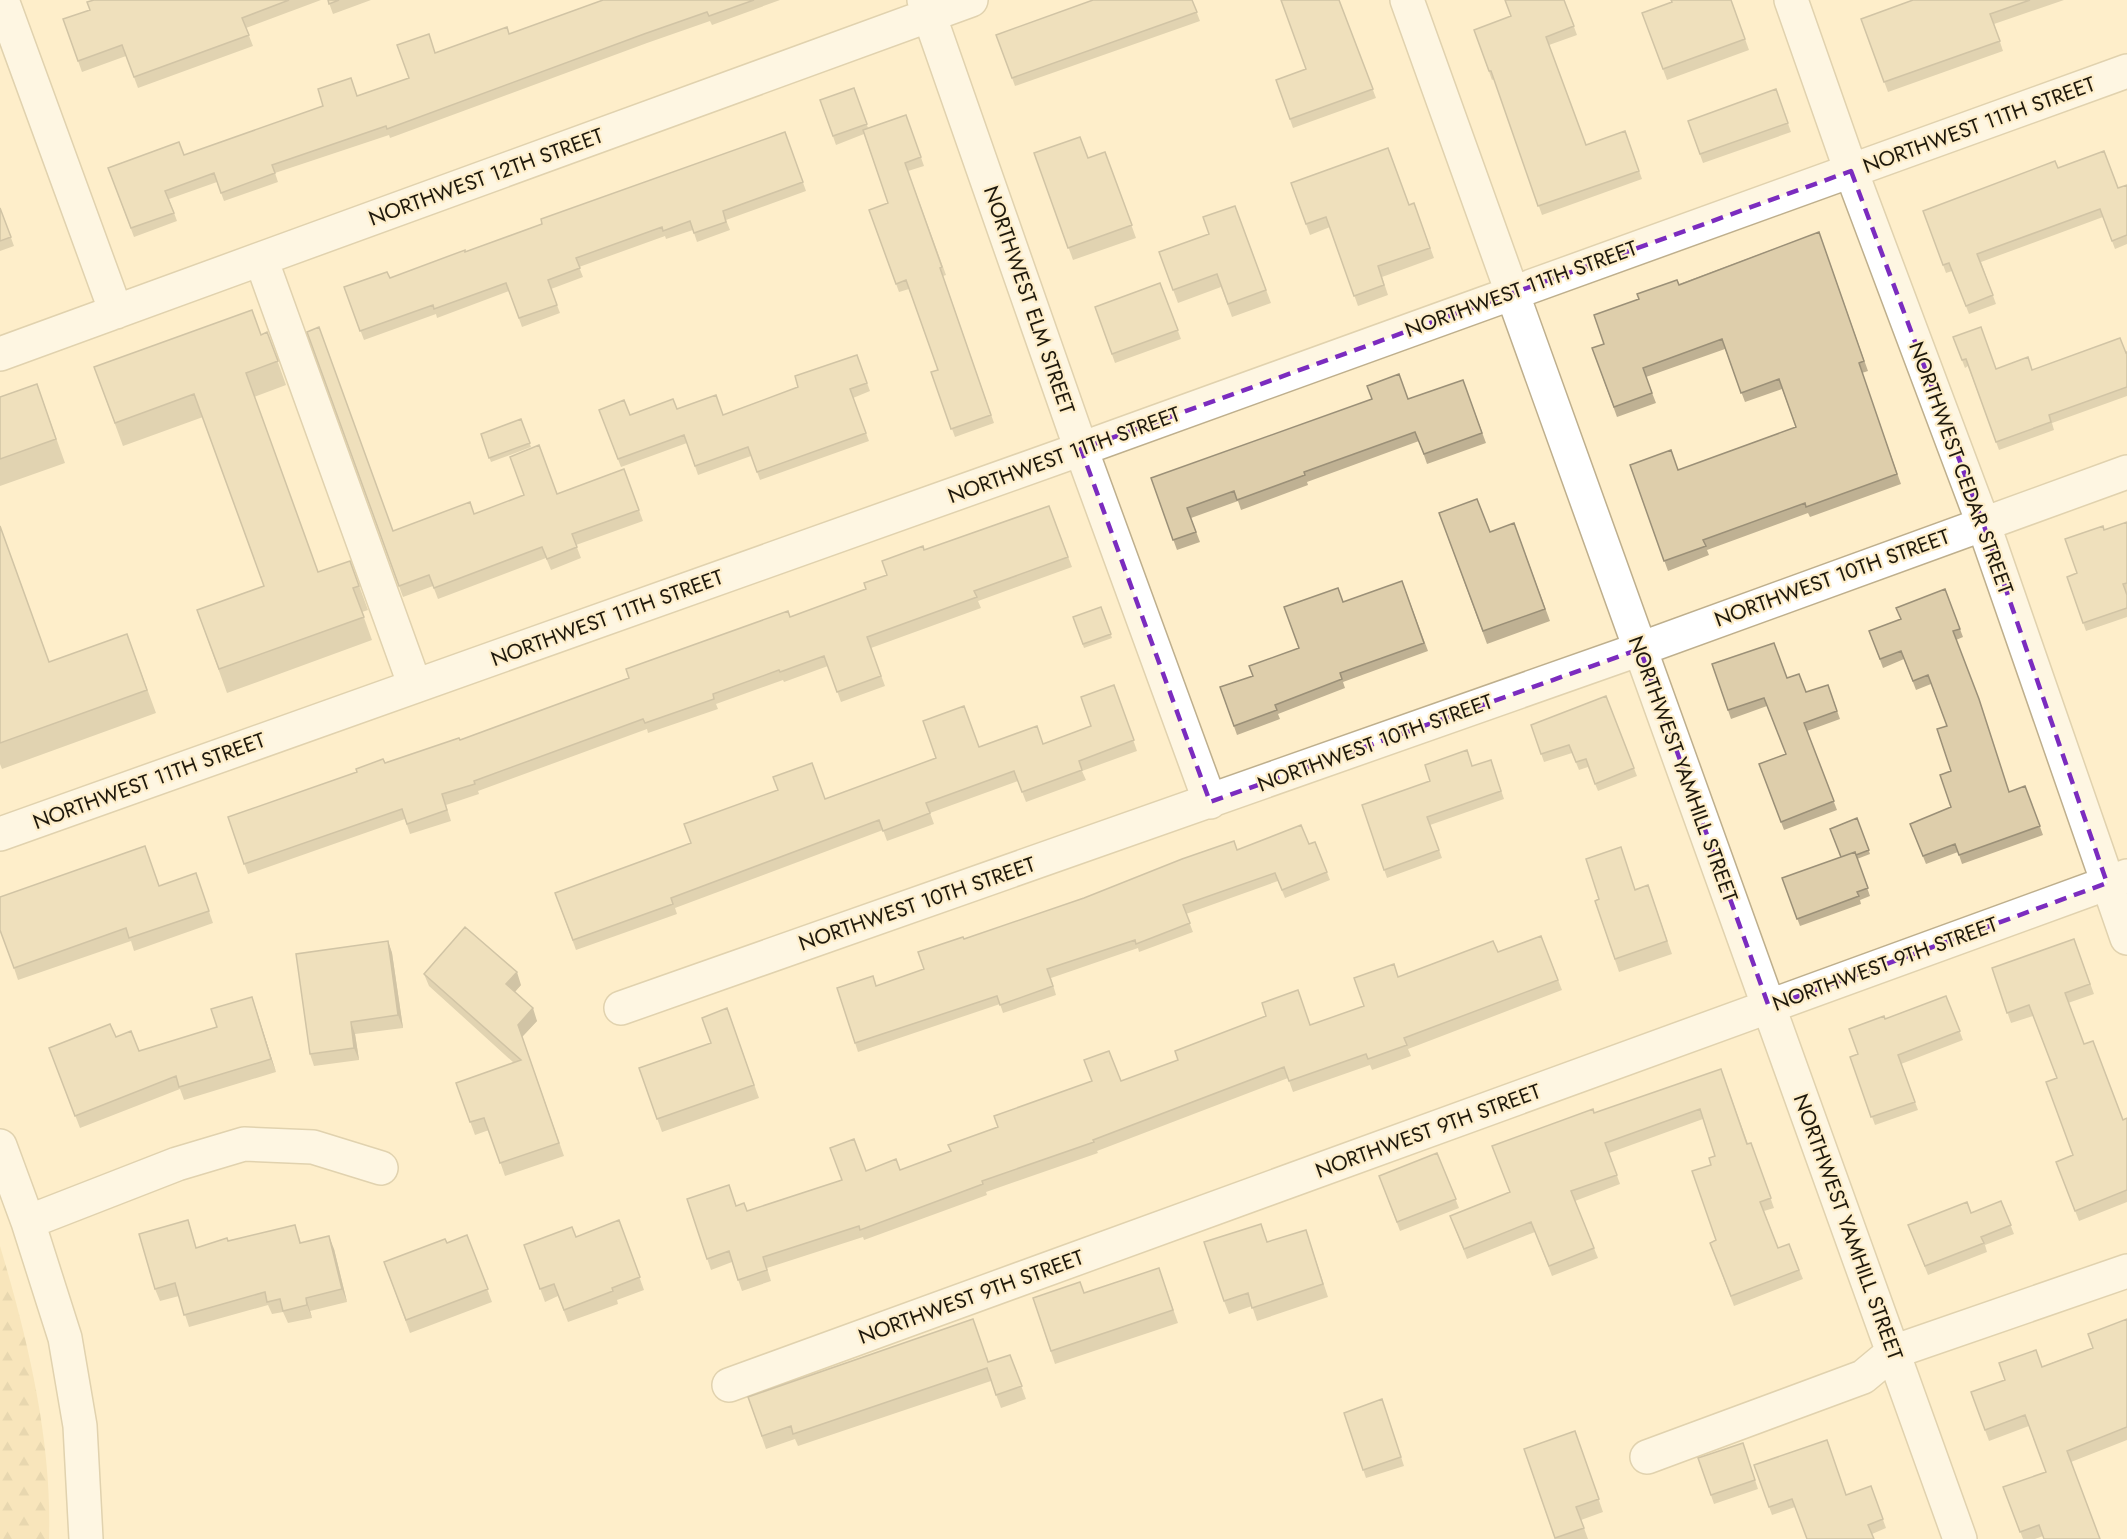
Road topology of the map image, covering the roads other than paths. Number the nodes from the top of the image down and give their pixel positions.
1 (2, 0) edge
2 (971, 0) edge
3 (1407, 0) edge
4 (1791, 0) edge
5 (927, 8) edge
6 (2127, 71) edge
7 (1851, 171) junction
8 (261, 259) junction
9 (1512, 292) junction
10 (116, 312) junction
11 (0, 354) edge
12 (1081, 449) junction
13 (2127, 471) edge
14 (1983, 523) junction
15 (1640, 649) junction
16 (415, 687) junction
17 (1210, 802) junction
18 (0, 834) edge
19 (2117, 879) edge
20 (2127, 938) edge
21 (1769, 1007) junction
22 (621, 1008) dead end
23 (0, 1146) edge
24 (381, 1168) dead end
25 (28, 1222) junction
26 (2127, 1271) edge
27 (1893, 1352) junction
28 (729, 1385) dead end
29 (1647, 1457) dead end
30 (86, 1539) edge
31 (1960, 1539) edge

1 - 10 street
2 - 5 street, NORTHWEST 12TH STREET
3 - 9 street, NORTHWEST YAMHILL STREET
4 - 7 street, NORTHWEST CEDAR STREET
5 - 8 street, NORTHWEST 12TH STREET
5 - 12 street, NORTHWEST ELM STREET
6 - 7 street, NORTHWEST 11TH STREET
7 - 9 street, NORTHWEST 11TH STREET
7 - 14 street, NORTHWEST CEDAR STREET
8 - 10 street, NORTHWEST 12TH STREET
8 - 16 street
9 - 12 street, NORTHWEST 11TH STREET
9 - 15 street, NORTHWEST YAMHILL STREET
10 - 11 street, NORTHWEST 12TH STREET
12 - 16 street, NORTHWEST 11TH STREET
12 - 17 street, NORTHWEST ELM STREET
13 - 14 street, NORTHWEST 10TH STREET
14 - 15 street, NORTHWEST 10TH STREET
14 - 19 street, NORTHWEST CEDAR STREET
15 - 17 street, NORTHWEST 10TH STREET
15 - 21 street, NORTHWEST YAMHILL STREET
16 - 18 street, NORTHWEST 11TH STREET
17 - 22 street, NORTHWEST 10TH STREET
19 - 20 street, NORTHWEST CEDAR STREET
19 - 21 street, NORTHWEST 9TH STREET
21 - 27 street, NORTHWEST YAMHILL STREET
21 - 28 street, NORTHWEST 9TH STREET
23 - 25 street
24 - 25 street
25 - 30 street
26 - 27 street
27 - 29 street
27 - 31 street, NORTHWEST YAMHILL STREET

